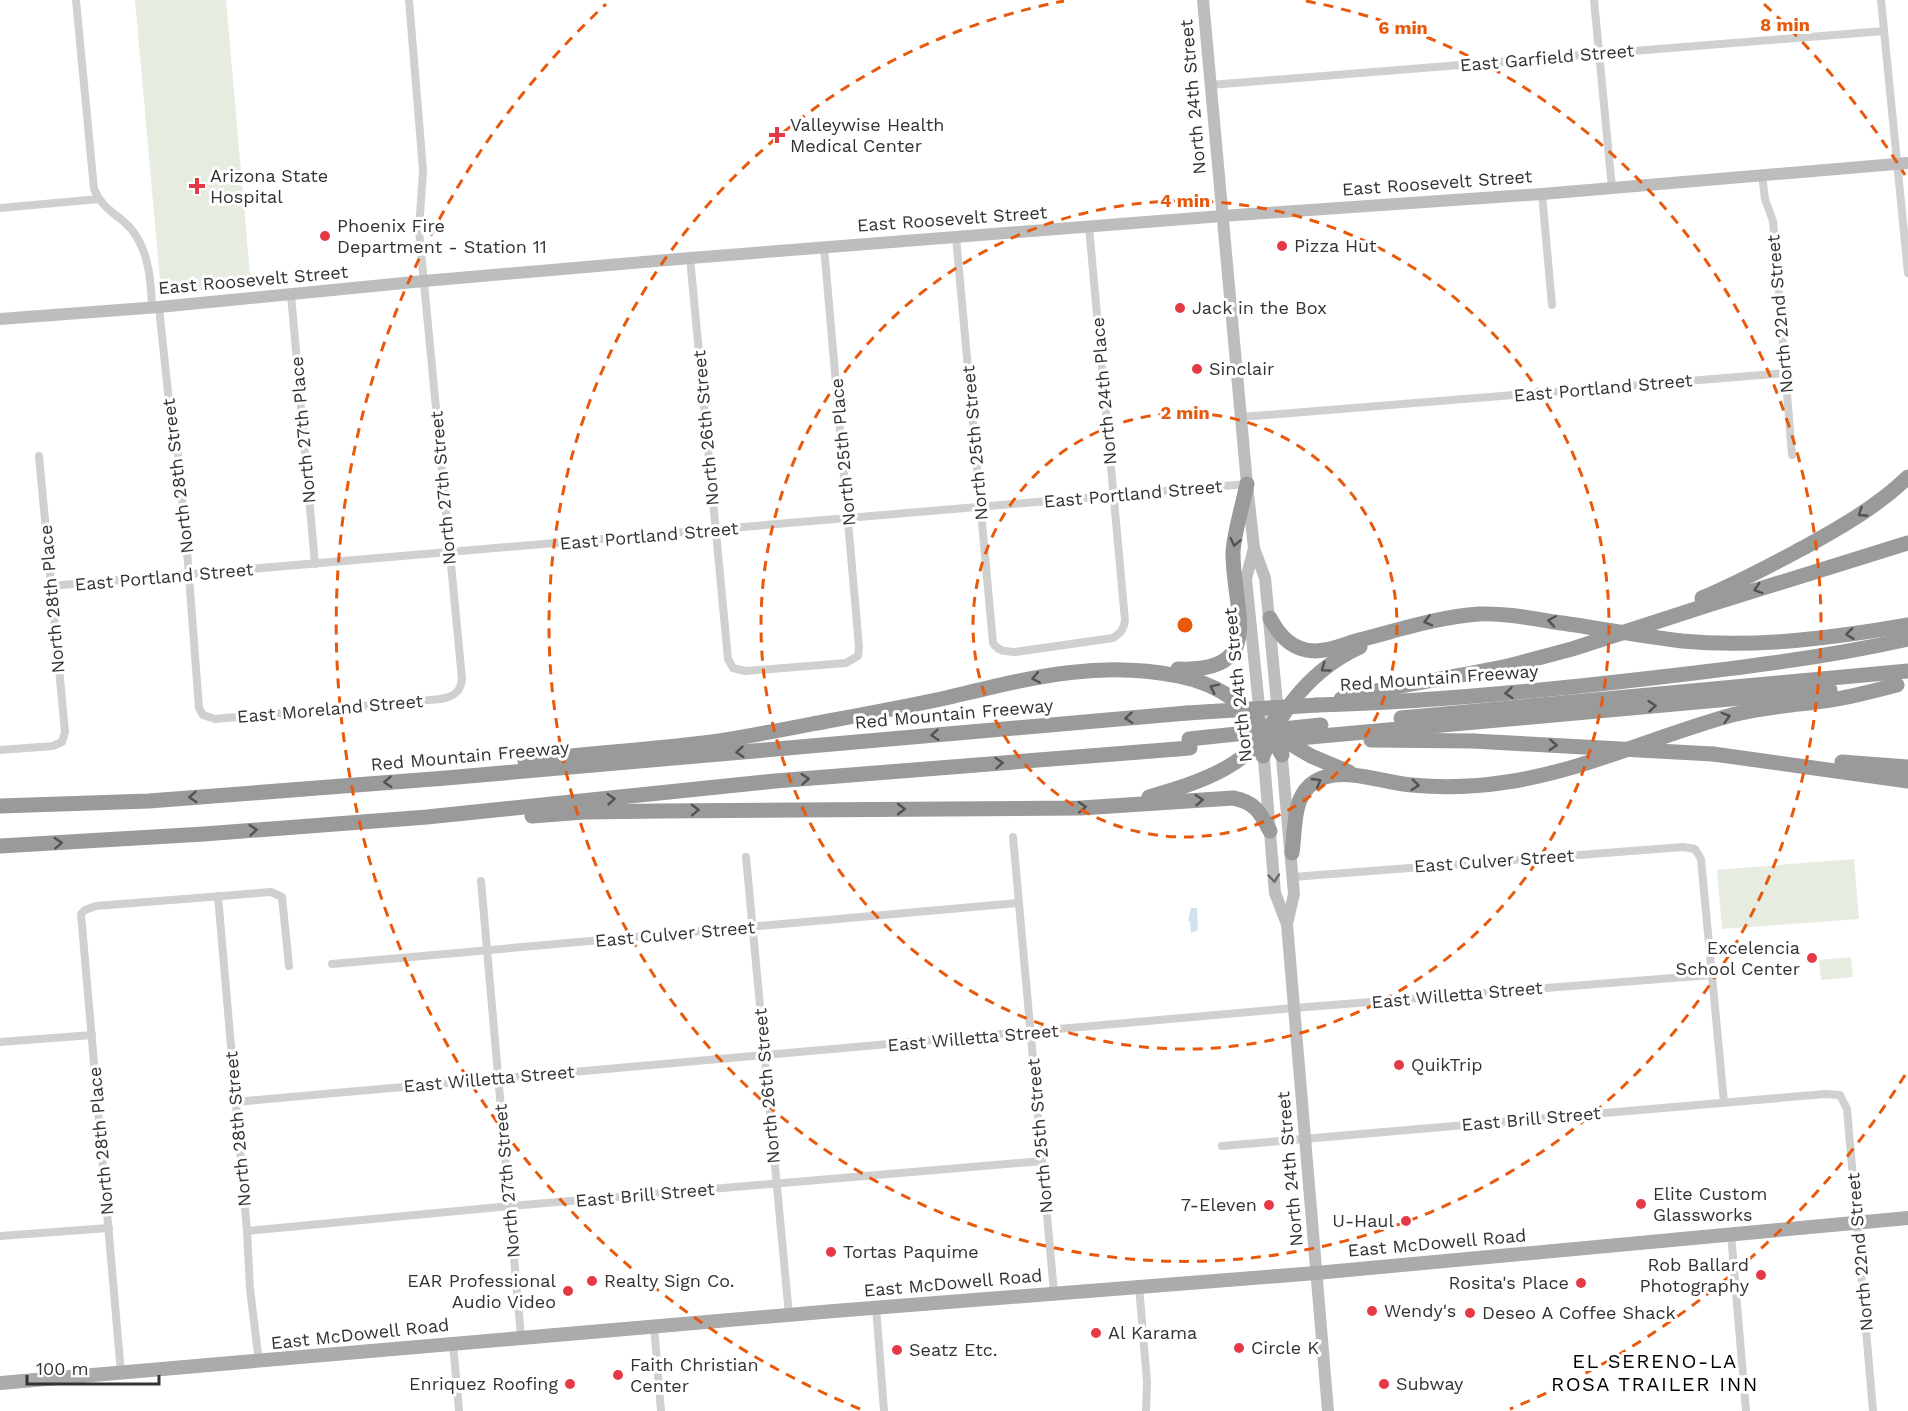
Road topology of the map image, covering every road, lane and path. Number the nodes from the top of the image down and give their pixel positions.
1 (76, 0) edge
2 (409, 0) edge
3 (1203, 0) edge
4 (1594, 0) edge
5 (1881, 0) edge
6 (1884, 31) junction
7 (1599, 53) junction
8 (1210, 85) junction
9 (1902, 164) edge
10 (1762, 175) junction
11 (1612, 188) junction
12 (1542, 194) junction
13 (99, 199) junction
14 (0, 208) edge
15 (1222, 216) junction
16 (1089, 227) junction
17 (956, 237) junction
18 (824, 247) junction
19 (690, 258) junction
20 (1908, 273) edge
21 (424, 281) junction
22 (291, 295) junction
23 (1552, 305) dead end
24 (155, 307) junction
25 (0, 319) edge
26 (1785, 373) junction
27 (1241, 417) junction
28 (1792, 454) dead end
29 (39, 456) dead end
30 (1908, 477) edge
31 (1248, 484) junction
32 (1114, 496) junction
33 (981, 507) junction
34 (849, 518) junction
35 (716, 531) junction
36 (1908, 543) edge
37 (1254, 548) junction
38 (449, 553) junction
39 (315, 564) junction
40 (188, 574) junction
41 (50, 586) junction
42 (1703, 602) junction
43 (1270, 618) junction
44 (1908, 625) edge
45 (1395, 631) junction
46 (1908, 639) edge
47 (997, 648) joint
48 (1908, 664) edge
49 (733, 668) joint
50 (1119, 669) junction
51 (1908, 671) edge
52 (1903, 685) edge
53 (1567, 688) junction
54 (457, 693) joint
55 (1317, 705) junction
56 (203, 715) joint
57 (1271, 731) junction
58 (1322, 734) junction
59 (1190, 744) junction
60 (0, 750) edge
61 (1713, 754) junction
62 (1282, 755) joint
63 (1908, 767) edge
64 (1357, 776) junction
65 (446, 778) junction
66 (1908, 781) edge
67 (1120, 805) junction
68 (0, 806) edge
69 (427, 818) junction
70 (1270, 831) junction
71 (1013, 837) dead end
72 (0, 846) edge
73 (1292, 853) junction
74 (746, 857) dead end
75 (1293, 877) junction
76 (481, 881) dead end
77 (218, 896) junction
78 (1018, 903) junction
79 (1287, 924) junction
80 (753, 927) junction
81 (487, 951) junction
82 (332, 964) dead end
83 (289, 966) dead end
84 (1711, 975) junction
85 (1294, 1008) junction
86 (1031, 1033) junction
87 (92, 1035) junction
88 (0, 1042) edge
89 (764, 1055) junction
90 (498, 1078) junction
91 (1840, 1095) joint
92 (235, 1102) junction
93 (1724, 1103) junction
94 (1305, 1138) junction
95 (1222, 1146) dead end
96 (1042, 1161) junction
97 (775, 1185) junction
98 (509, 1206) junction
99 (1908, 1218) edge
100 (1858, 1222) junction
101 (109, 1228) junction
102 (247, 1231) junction
103 (1731, 1233) junction
104 (0, 1236) edge
105 (1316, 1273) junction
106 (1139, 1286) junction
107 (1054, 1293) junction
108 (876, 1307) junction
109 (789, 1315) junction
110 (654, 1326) junction
111 (521, 1337) junction
112 (453, 1343) junction
113 (259, 1362) junction
114 (121, 1373) junction
115 (0, 1383) edge
116 (459, 1411) edge
117 (661, 1411) edge
118 (884, 1411) edge
119 (1146, 1411) edge
120 (1328, 1411) edge
121 (1746, 1411) edge
122 (1873, 1411) edge

1 - 13 street
2 - 21 street, North 27th Street
3 - 8 street, North 24th Street
4 - 7 street
5 - 6 street
6 - 7 street, East Garfield Street
6 - 9 street
7 - 8 street, East Garfield Street
7 - 11 street
8 - 15 street, North 24th Street
9 - 10 street, East Roosevelt Street
9 - 20 street
10 - 11 street, East Roosevelt Street
10 - 26 street, North 22nd Street
11 - 12 street, East Roosevelt Street
12 - 15 street, East Roosevelt Street
12 - 23 street
13 - 14 street
13 - 24 street, North 28th Street
15 - 16 street, East Roosevelt Street
15 - 27 street, North 24th Street
16 - 17 street, East Roosevelt Street
16 - 32 street, North 24th Place
17 - 18 street, East Roosevelt Street
17 - 33 street, North 25th Street
18 - 19 street, East Roosevelt Street
18 - 34 street, North 25th Place
19 - 21 street, East Roosevelt Street
19 - 35 street, North 26th Street
21 - 22 street, East Roosevelt Street
21 - 38 street, North 27th Street
22 - 24 street, East Roosevelt Street
22 - 39 street, North 27th Place
24 - 25 street, East Roosevelt Street
24 - 40 street, North 28th Street
26 - 27 street, East Portland Street
26 - 28 street, North 22nd Street
27 - 31 street, North 24th Street
29 - 41 street, North 28th Place
30 -> 42 highway
31 - 32 street, East Portland Street
31 - 37 street, North 24th Street
31 -> 50 highway
32 - 33 street, East Portland Street
32 - 47 street, North 24th Place
33 - 34 street, East Portland Street
33 - 47 street, North 25th Street
34 - 35 street, East Portland Street
34 - 49 street, North 25th Place
35 - 38 street, East Portland Street
35 - 49 street, North 26th Street
36 -> 42 highway
37 - 43 street, North 24th Street
37 - 57 street, North 24th Street
38 - 39 street, East Portland Street
38 - 54 street, North 27th Street
39 - 40 street, East Portland Street
40 - 41 street, East Portland Street
40 - 56 street, North 28th Street
41 - 60 street, North 28th Place
42 - 55 highway, bridge
43 - 45 highway
43 - 57 street, North 24th Street
44 -> 45 highway
45 -> 57 highway
46 - 53 highway, Red Mountain Freeway
48 - 53 highway
57 -> 50 highway
50 -> 65 highway
51 - 58 highway
58 -> 52 highway
64 -> 52 highway
53 -> 55 highway, Red Mountain Freeway
54 - 56 street, East Moreland Street
55 -> 65 highway, Red Mountain Freeway, bridge
57 - 58 highway
57 - 59 highway
57 - 62 highway
57 - 64 highway
57 - 67 highway
57 - 70 street, North 24th Street
58 - 59 highway, bridge
58 -> 61 highway, bridge
69 -> 59 highway
61 - 63 highway
61 - 66 highway
62 - 73 street, North 24th Street
73 -> 64 highway
65 -> 68 highway, Red Mountain Freeway
69 -> 67 highway
67 -> 70 highway
72 -> 69 highway
70 -> 79 street, North 24th Street
71 - 78 street, North 25th Street
73 - 75 street, North 24th Street
74 - 80 street, North 26th Street
75 - 79 street, North 24th Street
75 - 84 street, East Culver Street
76 - 81 street, North 27th Street
77 - 83 street
77 - 87 street, North 28th Place
77 - 92 street, North 28th Street
78 - 80 street, East Culver Street
78 - 86 street, North 25th Street
79 - 85 street, North 24th Street
80 - 81 street, East Culver Street
80 - 89 street, North 26th Street
81 - 82 street, East Culver Street
81 - 90 street, North 27th Street
84 - 85 street, East Willetta Street
84 - 93 street
85 - 86 street, East Willetta Street
85 - 94 street, North 24th Street
86 - 89 street, East Willetta Street
86 - 96 street, North 25th Street
87 - 88 street
87 - 101 street, North 28th Place
89 - 90 street, East Willetta Street
89 - 97 street, North 26th Street
90 - 92 street, East Willetta Street
90 - 98 street, North 27th Street
91 - 93 street, East Brill Street
91 - 100 street, North 22nd Street
92 - 102 street, North 28th Street
93 - 94 street, East Brill Street
94 - 95 street, East Brill Street
94 - 105 street, North 24th Street
96 - 97 street, East Brill Street
96 - 107 street, North 25th Street
97 - 98 street, East Brill Street
97 - 109 street, North 26th Street
98 - 102 street, East Brill Street
98 - 111 street, North 27th Street
99 - 100 main road, East McDowell Road
100 - 103 main road, East McDowell Road
100 - 122 street, North 22nd Street
101 - 104 street
101 - 114 street, North 28th Place
102 - 113 street, North 28th Street
103 - 105 main road, East McDowell Road
103 - 121 street
105 - 106 main road, East McDowell Road
105 - 120 street, North 24th Street
106 - 107 main road, East McDowell Road
106 - 119 street
107 - 108 main road, East McDowell Road
108 - 109 main road, East McDowell Road
108 - 118 street
109 - 110 main road, East McDowell Road
110 - 111 main road, East McDowell Road
110 - 117 street
111 - 112 main road, East McDowell Road
112 - 113 main road, East McDowell Road
112 - 116 street
113 - 114 main road, East McDowell Road
114 - 115 main road, East McDowell Road

